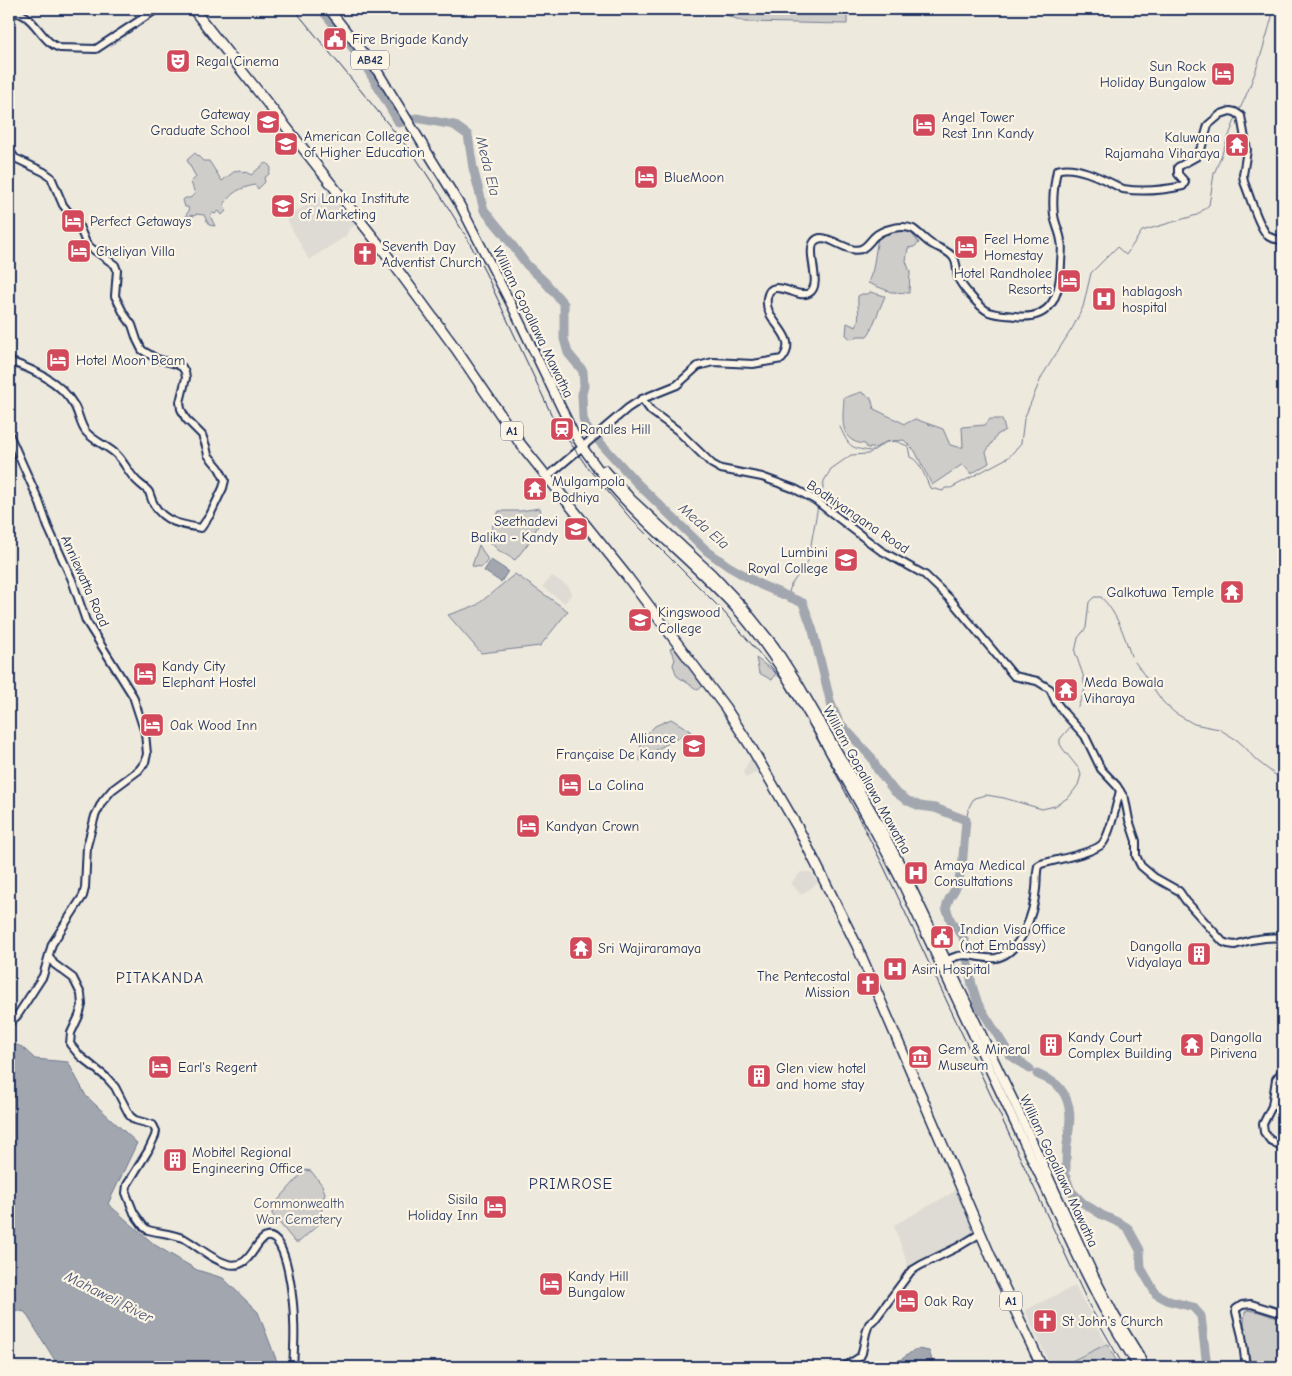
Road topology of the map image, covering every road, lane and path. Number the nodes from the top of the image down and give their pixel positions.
1 (156, 9) edge
2 (193, 9) edge
3 (329, 9) edge
4 (9, 13) edge
5 (9, 150) edge
6 (1283, 240) edge
7 (9, 361) edge
8 (642, 399) junction
9 (9, 434) edge
10 (584, 445) junction
11 (547, 477) junction
12 (1120, 791) junction
13 (1283, 937) edge
14 (49, 956) junction
15 (944, 962) junction
16 (9, 1023) edge
17 (1283, 1070) edge
18 (1283, 1147) edge
19 (981, 1234) junction
20 (1283, 1314) edge
21 (293, 1367) edge
22 (844, 1367) edge
23 (1042, 1367) edge
24 (1138, 1367) edge
25 (1144, 1367) edge
26 (1246, 1367) edge

1 - 4 street
2 - 11 highway, A1
3 - 10 main road, William Gopallawa Mawatha / AB42
5 - 7 street
6 - 8 street
8 - 10 street
8 - 12 street, Bodhiyangana Road
9 - 14 street, Anniewatta Road
10 - 11 street
10 - 15 main road, William Gopallawa Mawatha / AB42
11 - 19 highway, A1
12 - 13 street, Bodhiyangana Road
12 - 15 street
14 - 16 street, Anniewatta Road
14 - 21 street
15 - 24 main road, William Gopallawa Mawatha / AB42
15 - 25 main road, William Gopallawa Mawatha / AB42
17 - 18 street
19 - 22 street
19 - 23 highway, A1
20 - 26 street

